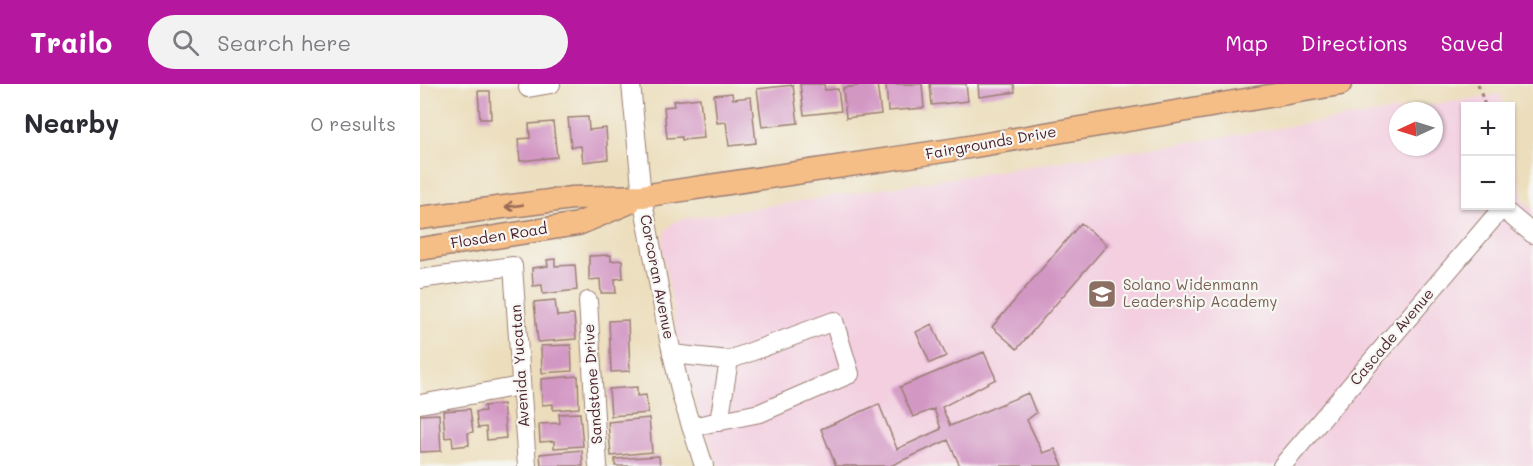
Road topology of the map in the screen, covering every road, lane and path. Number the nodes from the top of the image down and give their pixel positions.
1 (551, 84) edge
2 (632, 84) edge
3 (1340, 84) edge
4 (1479, 84) edge
5 (528, 88) dead end
6 (1484, 102) edge
7 (642, 196) junction
8 (572, 198) joint
9 (1499, 210) edge
10 (1505, 210) edge
11 (420, 218) edge
12 (578, 224) joint
13 (1533, 234) edge
14 (420, 249) edge
15 (420, 279) edge
16 (588, 302) dead end
17 (672, 354) junction
18 (729, 360) junction
19 (520, 386) junction
20 (420, 404) edge
21 (719, 422) junction
22 (691, 427) junction
23 (527, 466) edge
24 (598, 466) edge
25 (704, 466) edge
26 (1282, 466) edge

1 - 5 street
2 - 7 street, Corcoran Avenue
3 - 7 main road, Fairgrounds Drive
4 - 6 path
7 - 8 main road, Fairgrounds Drive
7 - 12 main road, Fairgrounds Drive
7 - 17 street, Corcoran Avenue
8 -> 11 main road, Flosden Road
9 - 26 street, Cascade Avenue
10 - 13 street
12 - 14 main road, Flosden Road
15 - 19 street, Avenida Yucatan
16 - 24 street, Sandstone Drive
17 - 18 street
17 - 22 street, Corcoran Avenue
18 - 21 street
18 - 21 street
19 - 20 street
19 - 23 street, Avenida Yucatan
21 - 22 street
22 - 25 street, Corcoran Avenue

